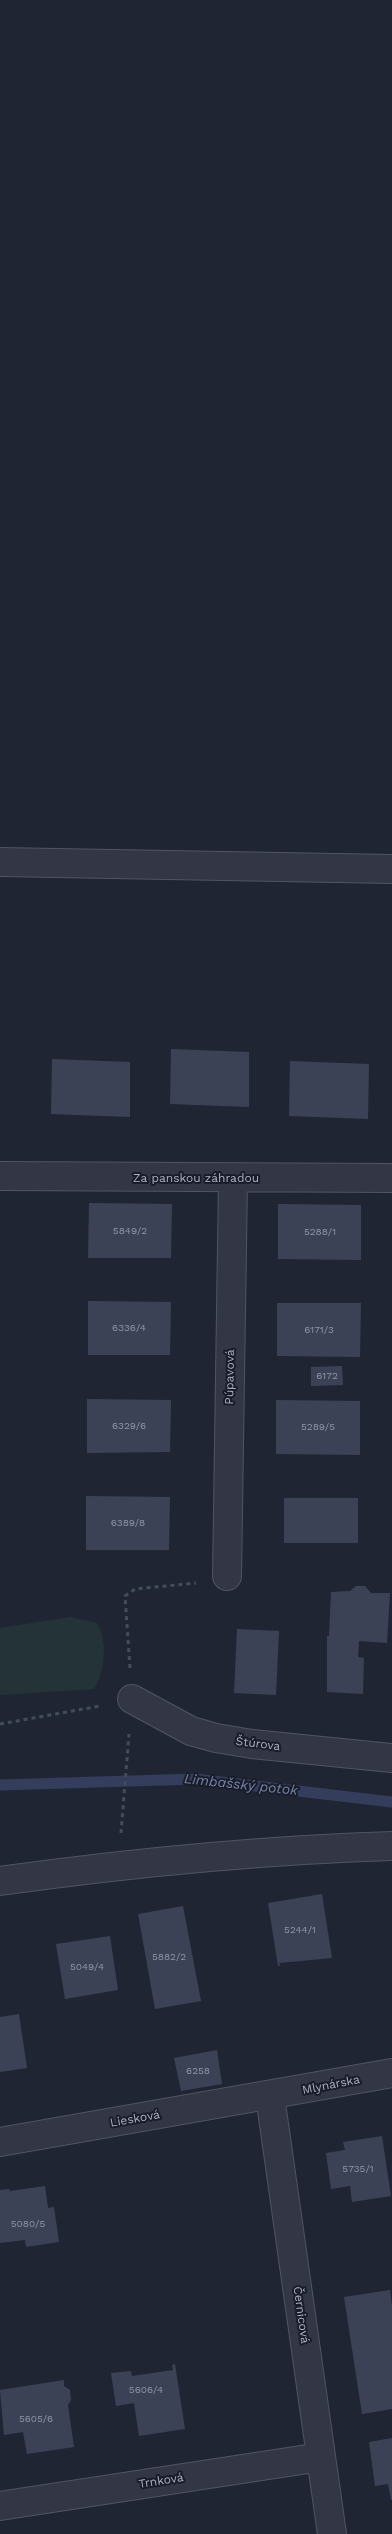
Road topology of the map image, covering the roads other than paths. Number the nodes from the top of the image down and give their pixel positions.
1 (0, 862) edge
2 (392, 869) edge
3 (0, 1176) edge
4 (392, 1178) edge
5 (234, 1179) junction
6 (227, 1576) road end
7 (132, 1699) road end
8 (392, 1758) edge
9 (392, 1846) edge
10 (0, 1880) edge
11 (392, 2073) edge
12 (270, 2096) junction
13 (0, 2142) edge
14 (321, 2456) junction
15 (0, 2506) edge
16 (332, 2534) edge

1 - 2 street
3 - 5 street, Za panskou záhradou
4 - 5 street, Za panskou záhradou
5 - 6 street, Púpavová
7 - 8 street, Štúrova
9 - 10 street
11 - 12 street, Mlynárska
12 - 13 street, Liesková
12 - 14 street, Černicová
14 - 15 street, Trnková
14 - 16 street, Černicová

